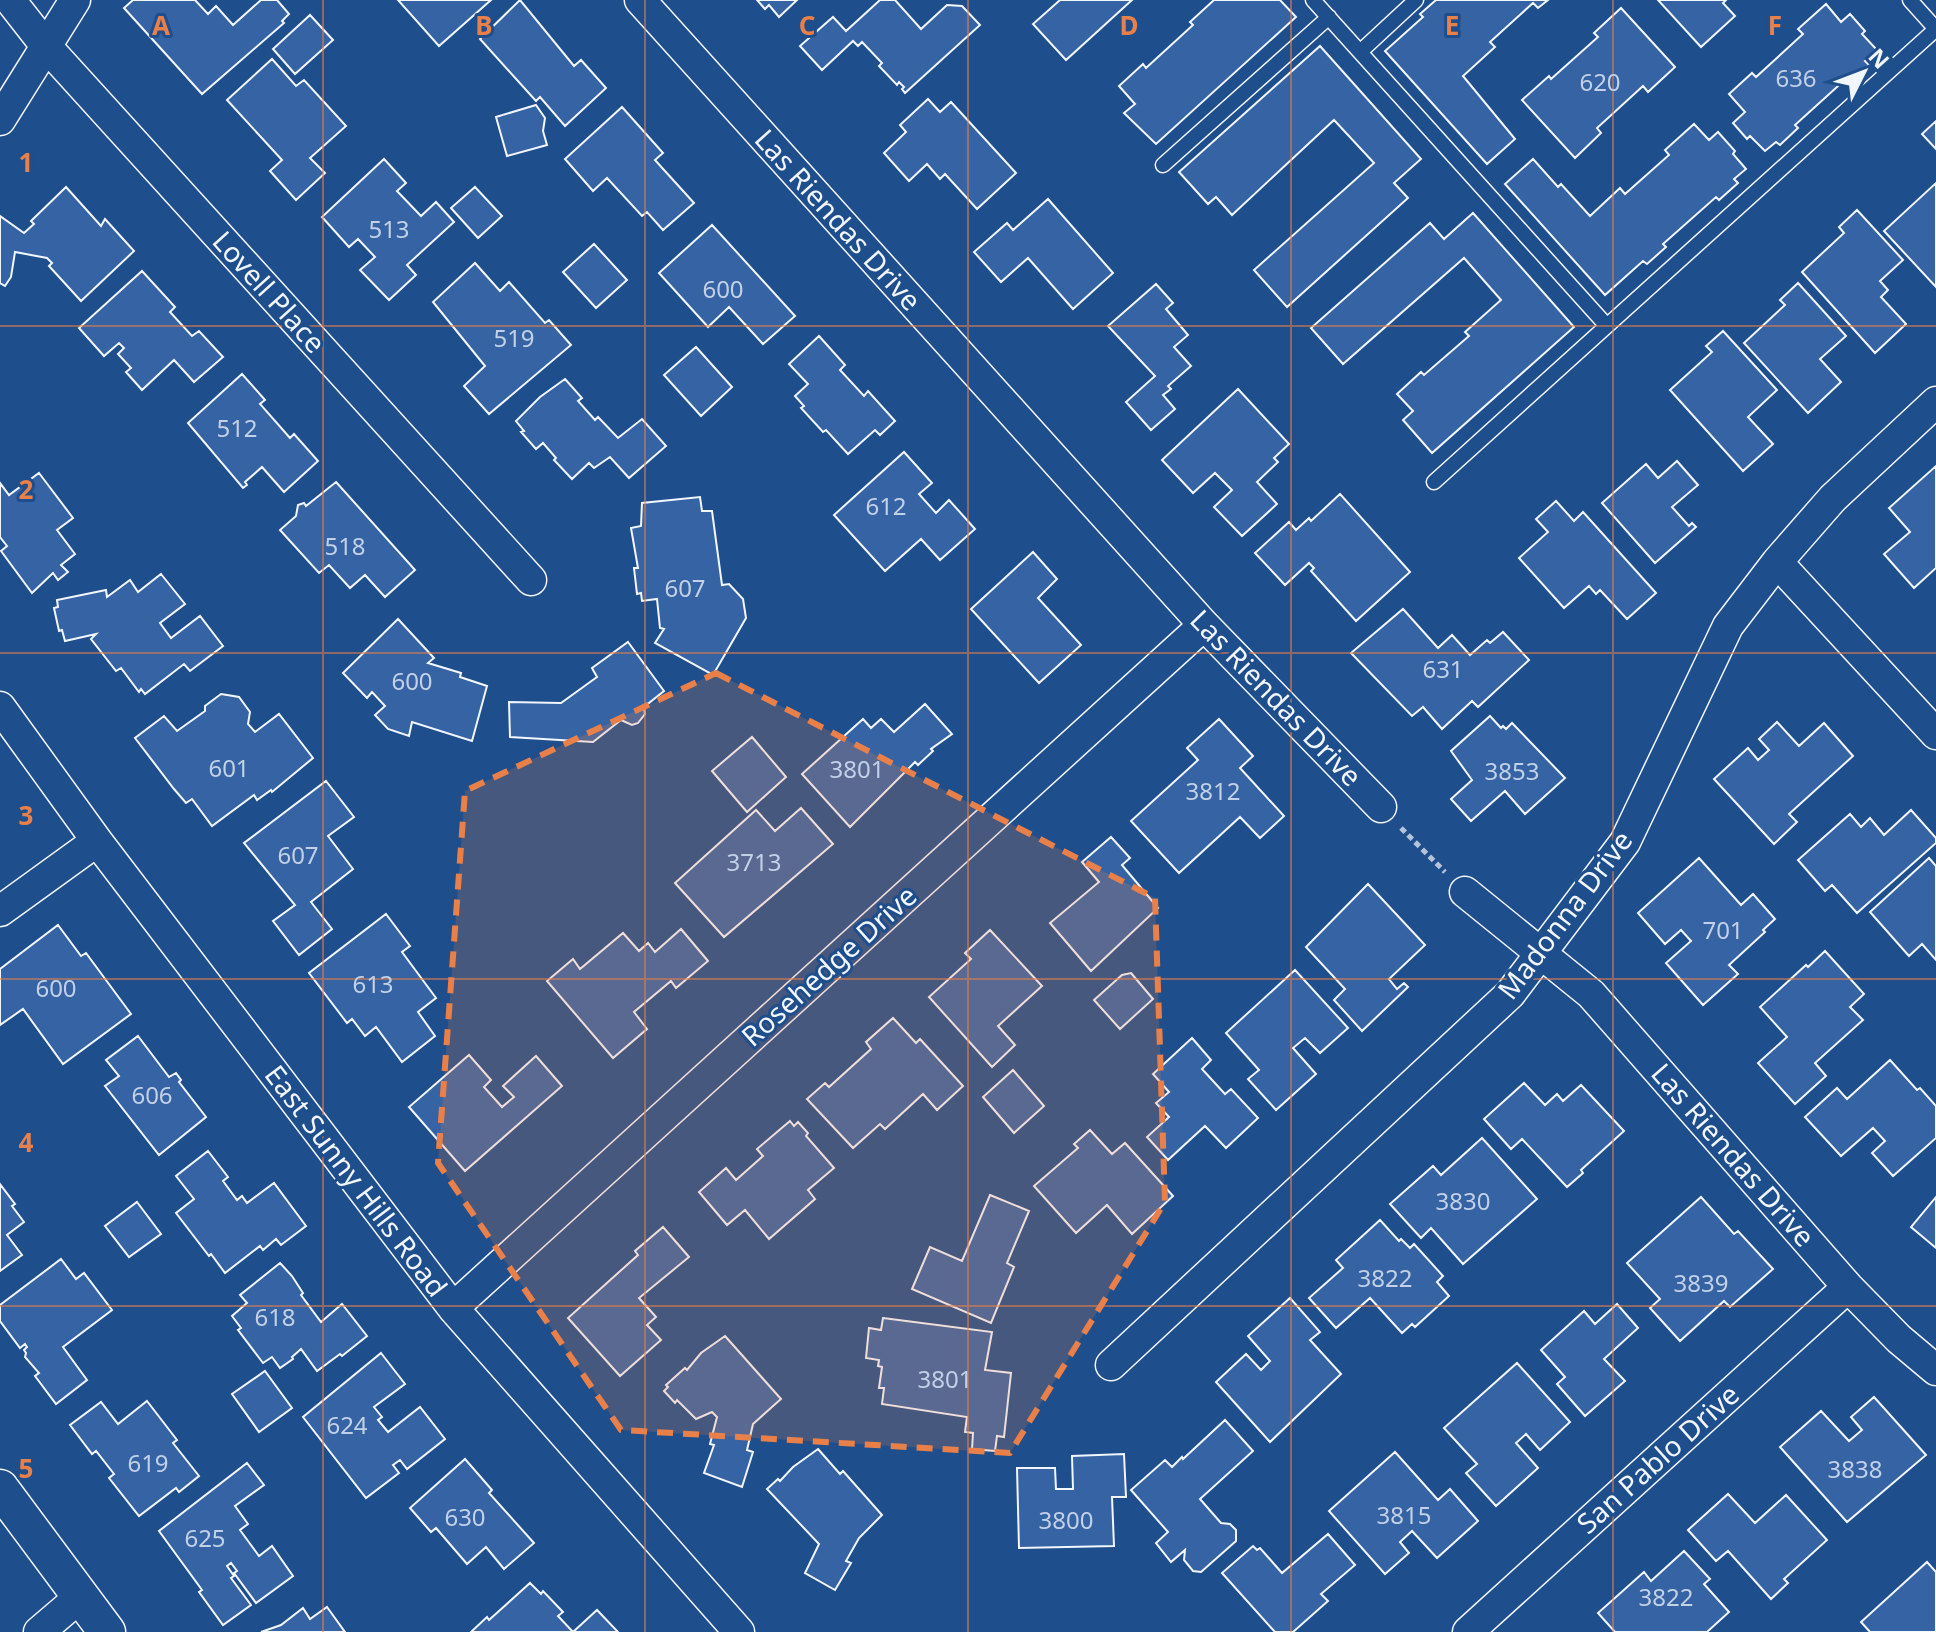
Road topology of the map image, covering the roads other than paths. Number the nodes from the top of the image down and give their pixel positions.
1 (10, 0) edge
2 (75, 0) edge
3 (640, 0) edge
4 (1313, 0) edge
5 (1416, 0) edge
6 (1910, 0) edge
7 (1329, 17) junction
8 (46, 46) junction
9 (1360, 52) junction
10 (0, 120) edge
11 (1163, 165) dead end
12 (1607, 326) junction
13 (1936, 402) edge
14 (1434, 482) dead end
15 (1777, 562) junction
16 (531, 580) dead end
17 (1204, 625) junction
18 (0, 707) edge
19 (1936, 734) edge
20 (1381, 807) road end
21 (97, 841) junction
22 (1465, 892) road end
23 (0, 911) edge
24 (1542, 954) junction
25 (1848, 1287) junction
26 (453, 1308) junction
27 (1111, 1365) dead end
28 (1936, 1370) edge
29 (0, 1488) edge
30 (80, 1597) junction
31 (39, 1632) edge
32 (107, 1632) edge
33 (739, 1632) edge
34 (1468, 1632) edge

1 - 8 street, Lovell Place
2 - 8 street
3 - 17 street, Las Riendas Drive
4 - 7 lane
5 - 9 lane
6 - 12 lane
7 - 9 lane
7 - 11 lane
8 - 10 street
8 - 16 street, Lovell Place
9 - 12 lane
12 - 14 lane
13 - 15 street, Madonna Drive
15 - 19 street
15 - 24 street, Madonna Drive
17 - 20 street, Las Riendas Drive
17 - 26 street, Rosehedge Drive
18 - 21 street, East Sunny Hills Road
21 - 23 street
21 - 26 street, East Sunny Hills Road
22 - 24 street, Las Riendas Drive
24 - 25 street, Las Riendas Drive
24 - 27 street, Madonna Drive
25 - 28 street, Las Riendas Drive
25 - 34 street, San Pablo Drive
26 - 33 street, East Sunny Hills Road
29 - 30 street
30 - 31 street
30 - 32 street

